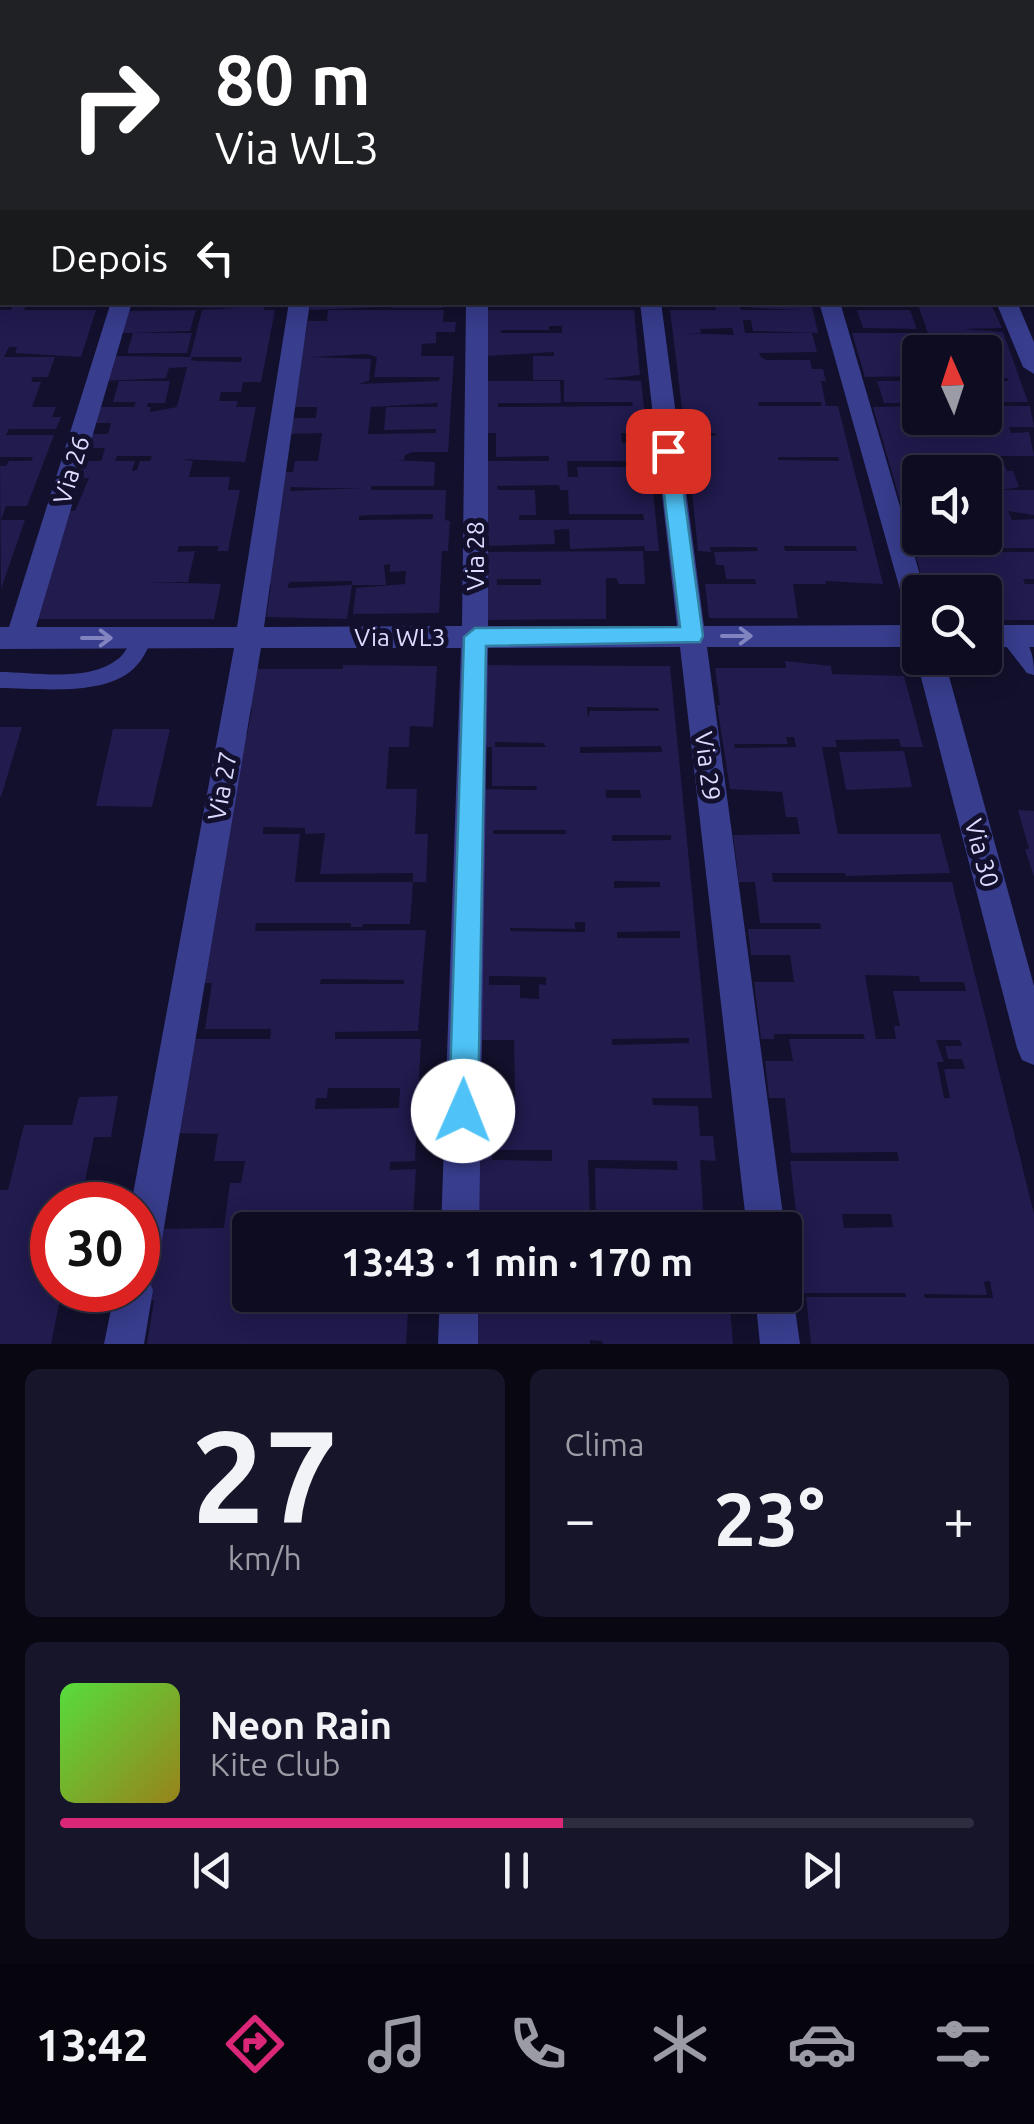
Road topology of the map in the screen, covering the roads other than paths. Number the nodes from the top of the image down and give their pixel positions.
1 (121, 305) edge
2 (300, 305) edge
3 (477, 305) edge
4 (650, 305) edge
5 (830, 305) edge
6 (1007, 305) edge
7 (1034, 368) edge
8 (907, 575) edge
9 (692, 636) junction
10 (902, 636) edge
11 (1009, 636) edge
12 (248, 637) junction
13 (475, 637) junction
14 (10, 638) edge
15 (143, 638) junction
16 (1034, 667) edge
17 (935, 675) edge
18 (0, 680) edge
19 (1034, 1048) edge
20 (153, 1182) edge
21 (460, 1212) edge
22 (764, 1212) edge
23 (130, 1312) edge
24 (459, 1312) edge
25 (776, 1312) edge
26 (124, 1344) edge
27 (458, 1344) edge
28 (780, 1344) edge

1 - 14 street, Via 26
2 - 12 street, Via 27
3 - 13 street, Via 28
4 - 9 street, Via 29
5 - 8 street
6 - 7 street
9 -> 10 street, Via WL3
9 - 13 street, Via WL3
9 - 22 street, Via 29
11 - 16 lane
12 - 13 street, Via WL3
12 - 15 street, Via WL3
12 - 20 street, Via 27
13 - 21 street, Via 28
14 -> 15 street, Via WL3
15 - 18 lane
17 - 19 street, Via 30
23 - 26 street
24 - 27 street
25 - 28 street

